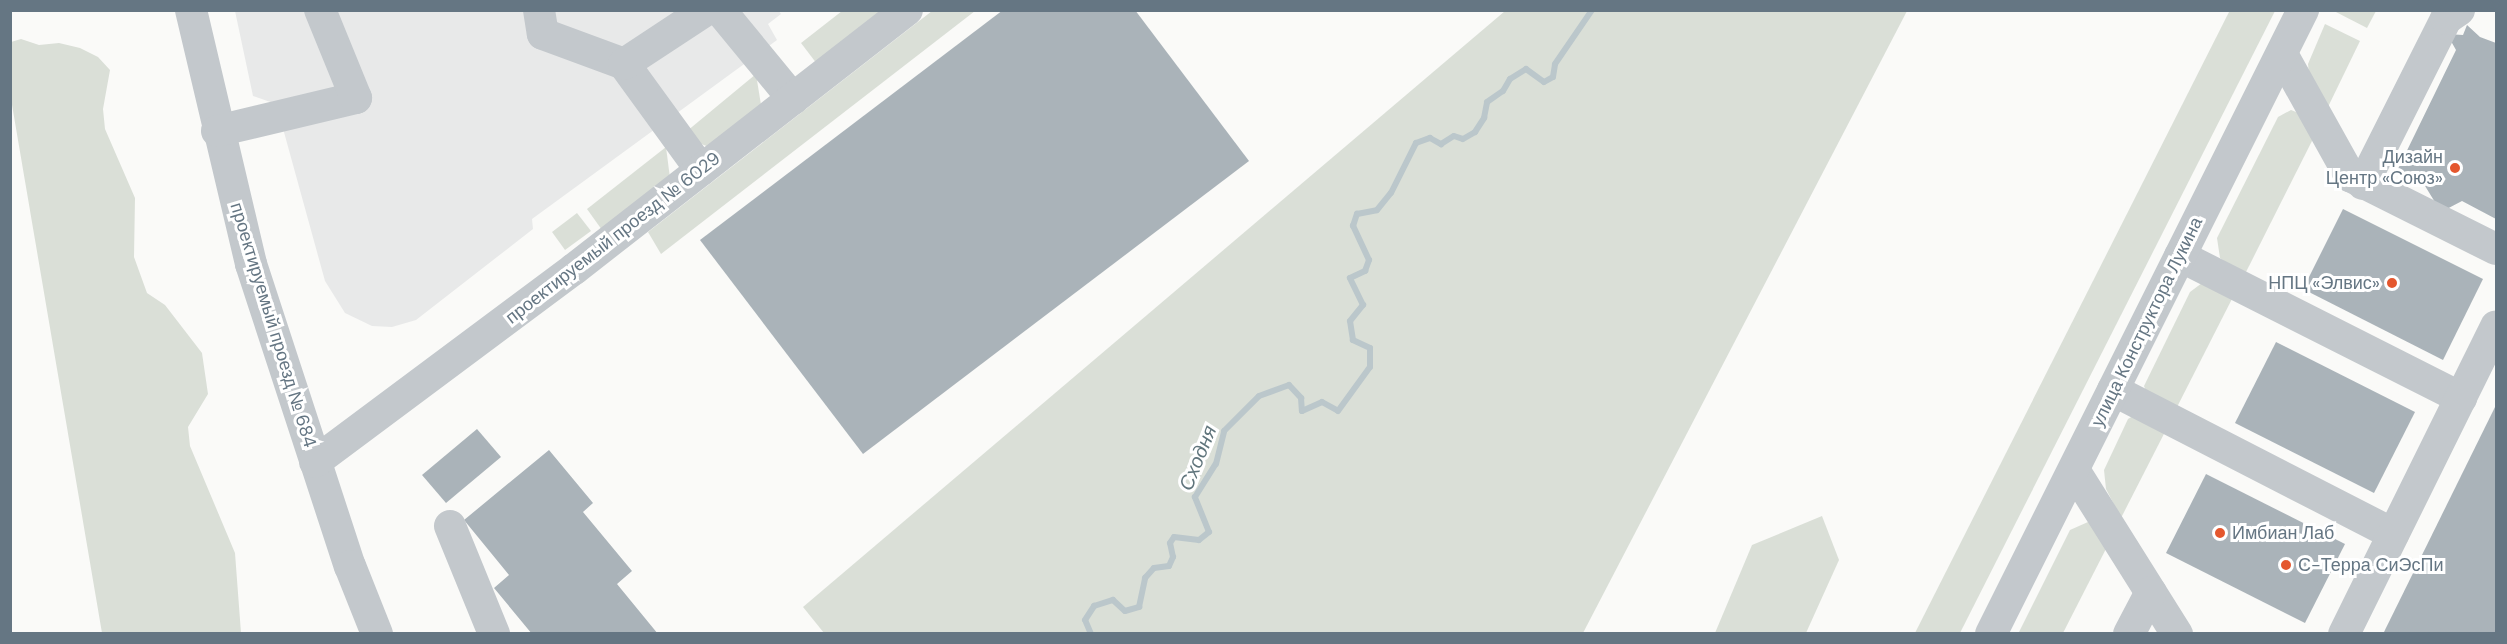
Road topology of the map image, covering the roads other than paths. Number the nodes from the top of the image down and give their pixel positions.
1 (191, 10) edge
2 (320, 10) edge
3 (539, 10) edge
4 (706, 10) edge
5 (720, 10) edge
6 (908, 10) edge
7 (2304, 10) edge
8 (2459, 10) edge
9 (2282, 54) junction
10 (624, 64) junction
11 (793, 99) junction
12 (217, 131) junction
13 (702, 170) junction
14 (2363, 184) junction
15 (2496, 249) edge
16 (2180, 256) junction
17 (2496, 327) edge
18 (2113, 390) junction
19 (2461, 399) junction
20 (315, 462) junction
21 (2074, 470) junction
22 (450, 525) dead end
23 (2393, 534) junction
24 (2151, 592) junction
25 (377, 633) edge
26 (494, 633) edge
27 (1991, 633) edge
28 (2129, 633) edge
29 (2177, 633) edge
30 (2344, 633) edge

1 - 12 street, проектируемый проезд № 684
2 - 12 street
3 - 10 street
4 - 10 street
5 - 11 street
6 - 11 street, проектируемый проезд № 6029
7 - 9 street, улица Конструктора Лукина
8 - 14 street
9 - 14 street
9 - 16 street, улица Конструктора Лукина
10 - 13 street
11 - 13 street, проектируемый проезд № 6029
12 - 20 street, проектируемый проезд № 684
13 - 20 street, проектируемый проезд № 6029
14 - 15 street
16 - 18 street, улица Конструктора Лукина
16 - 19 street
17 - 19 street
18 - 21 street, улица Конструктора Лукина
18 - 23 street
19 - 23 street
20 - 25 street, проектируемый проезд № 684
21 - 24 street
21 - 27 street, улица Конструктора Лукина
22 - 26 street
23 - 30 street
24 - 28 street
24 - 29 street

